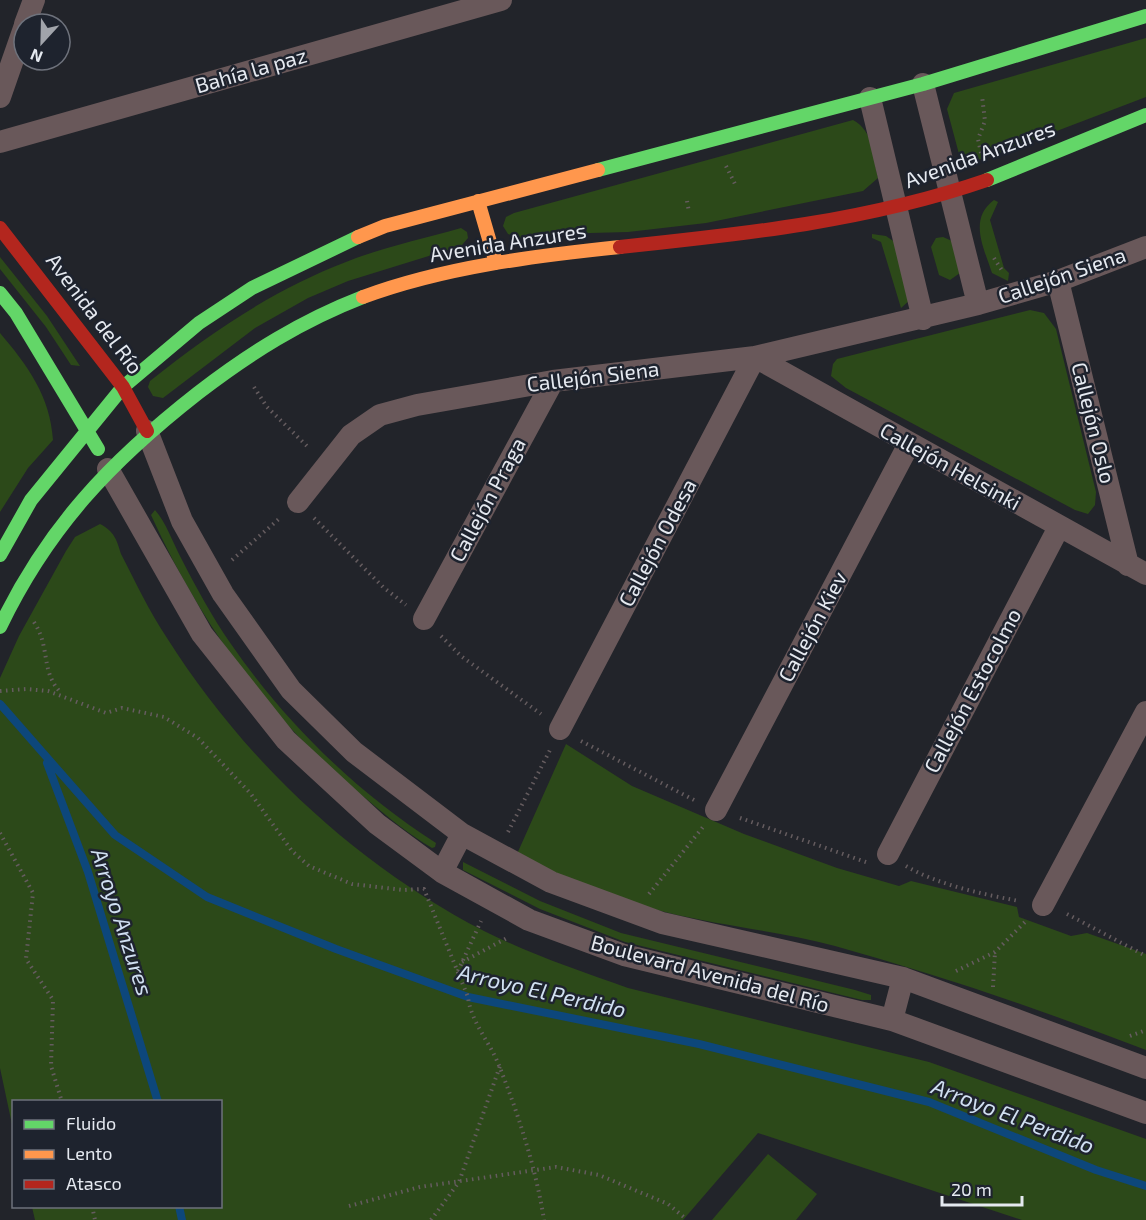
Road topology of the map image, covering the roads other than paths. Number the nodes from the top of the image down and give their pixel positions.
1 (501, 0) edge
2 (1146, 16) edge
3 (12, 63) edge
4 (922, 84) junction
5 (0, 97) edge
6 (870, 98) junction
7 (1146, 115) edge
8 (0, 142) edge
9 (951, 192) junction
10 (478, 201) junction
11 (895, 207) junction
12 (0, 228) edge
13 (1146, 247) edge
14 (496, 263) junction
15 (1058, 281) junction
16 (0, 293) edge
17 (978, 304) junction
18 (923, 319) junction
19 (755, 357) junction
20 (553, 381) junction
21 (123, 387) junction
22 (89, 430) junction
23 (147, 431) junction
24 (909, 444) junction
25 (108, 469) junction
26 (298, 501) road end
27 (1059, 527) junction
28 (0, 555) edge
29 (1137, 569) edge
30 (424, 619) dead end
31 (0, 627) edge
32 (1146, 712) edge
33 (560, 729) road end
34 (716, 810) road end
35 (462, 834) junction
36 (888, 855) road end
37 (442, 872) junction
38 (1043, 905) road end
39 (903, 978) junction
40 (892, 1020) junction
41 (1146, 1068) edge
42 (1146, 1113) edge

1 - 8 street, Bahía la paz
2 - 4 street, Avenida Anzures
3 - 5 street
4 - 6 street, Avenida Anzures
4 - 9 street, Callejón Siena
6 - 10 street, Avenida Anzures
6 - 11 street
7 - 9 street, Avenida Anzures
9 - 11 street, Avenida Anzures
9 - 17 street, Callejón Siena
10 - 14 street
10 - 21 street, Avenida Anzures
11 - 14 street, Avenida Anzures
11 - 18 street
12 - 21 street, Avenida del Río
13 - 15 street, Callejón Siena
14 - 23 street, Avenida Anzures
15 - 17 street, Callejón Siena
15 - 29 street, Callejón Oslo
16 - 22 street
17 - 18 street, Callejón Siena
18 - 19 street, Callejón Siena
19 - 20 street, Callejón Siena
19 - 24 street, Callejón Helsinki
19 - 33 street, Callejón Odesa
20 - 26 street, Callejón Siena
20 - 30 street, Callejón Praga
21 - 22 street, Avenida Anzures
21 - 23 street, Avenida del Río
22 - 25 street
22 - 28 street, Avenida Anzures
23 - 25 street, Avenida Anzures
23 - 35 street, Boulevard Avenida del Río
24 - 27 street, Callejón Helsinki
24 - 34 street, Callejón Kiev
25 - 31 street, Avenida Anzures
25 - 37 street, Boulevard Avenida del Río
27 - 29 street, Callejón Helsinki
27 - 36 street, Callejón Estocolmo
32 - 38 street
35 - 37 street
35 - 39 street, Boulevard Avenida del Río
37 - 40 street, Boulevard Avenida del Río
39 - 40 street
39 - 41 street, Boulevard Avenida del Río
40 - 42 street, Boulevard Avenida del Río

